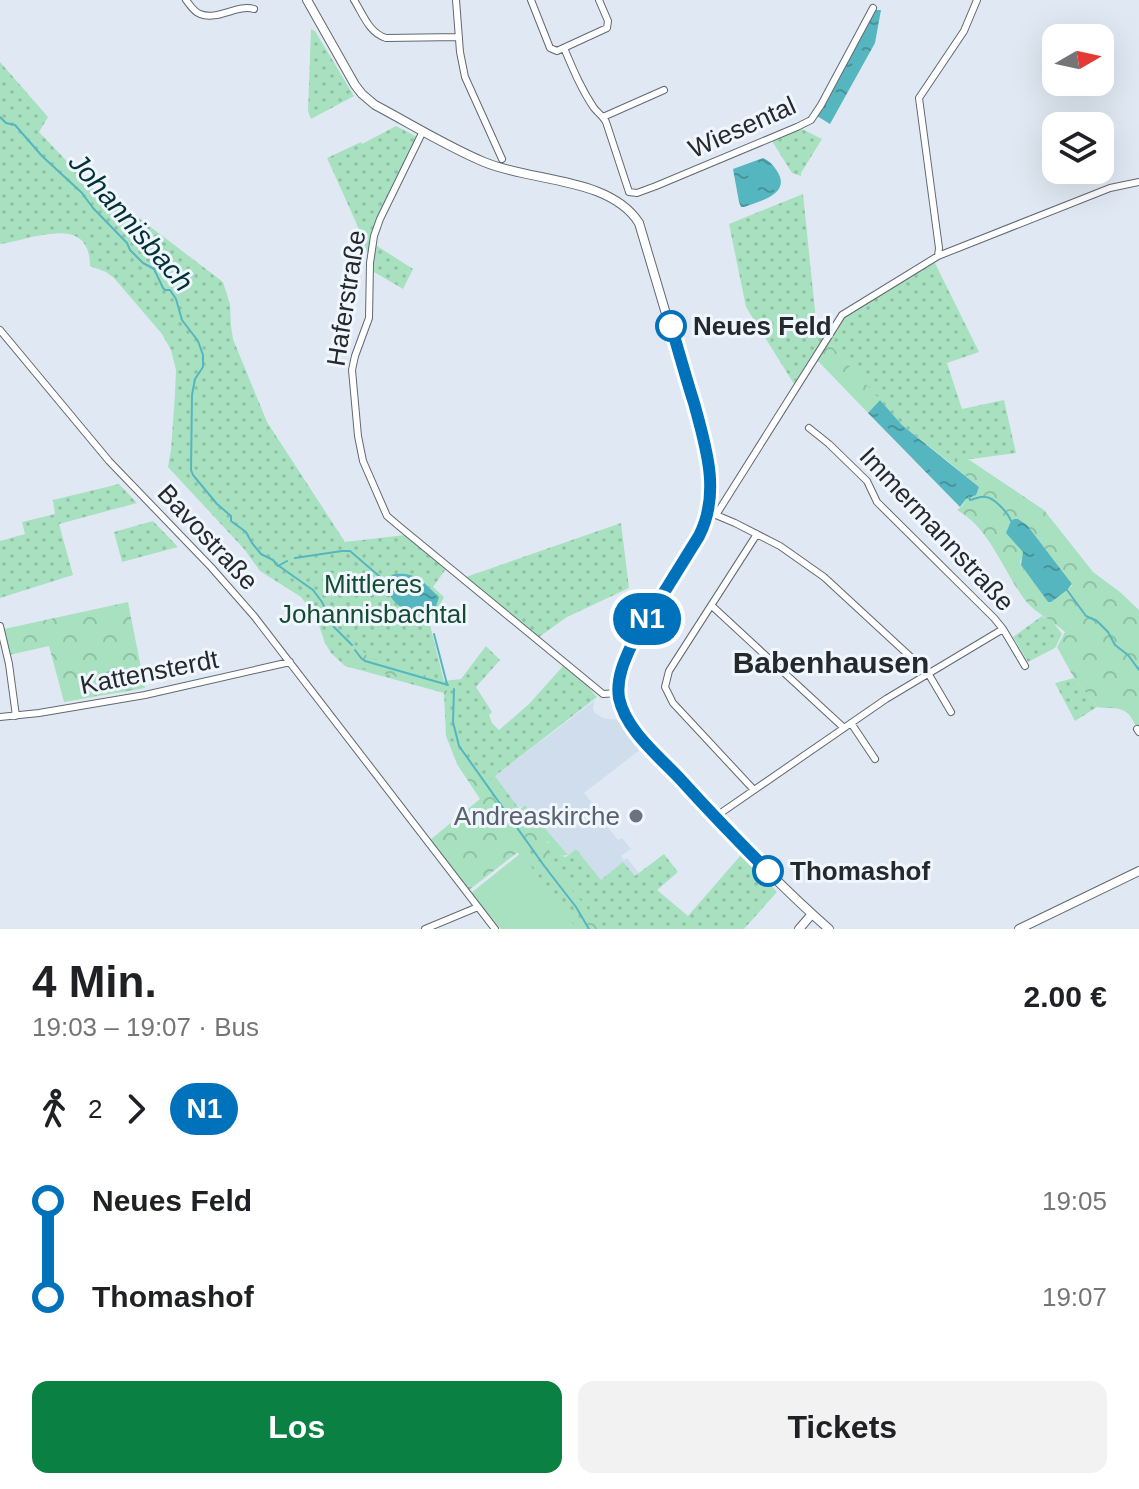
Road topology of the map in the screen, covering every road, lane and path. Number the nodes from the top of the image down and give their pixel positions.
1 (186, 0) edge
2 (307, 0) edge
3 (354, 0) edge
4 (456, 0) edge
5 (531, 0) edge
6 (599, 0) edge
7 (977, 0) edge
8 (873, 8) dead end
9 (254, 9) dead end
10 (459, 37) junction
11 (564, 48) junction
12 (664, 90) dead end
13 (603, 117) junction
14 (423, 131) junction
15 (502, 159) dead end
16 (1139, 182) edge
17 (629, 192) junction
18 (623, 204) junction
19 (938, 256) junction
20 (0, 330) edge
21 (809, 428) dead end
22 (711, 514) junction
23 (757, 534) junction
24 (712, 606) junction
25 (0, 626) edge
26 (1003, 629) junction
27 (290, 662) junction
28 (1025, 666) dead end
29 (928, 673) junction
30 (618, 693) junction
31 (951, 712) dead end
32 (16, 716) junction
33 (0, 717) edge
34 (848, 726) junction
35 (875, 759) dead end
36 (754, 790) junction
37 (715, 817) junction
38 (1139, 871) edge
39 (478, 907) junction
40 (812, 914) junction
41 (425, 929) edge
42 (495, 929) edge
43 (799, 929) edge
44 (829, 929) edge
45 (1019, 929) edge

1 - 9 street
2 - 14 main road
3 - 10 street
4 - 10 street
5 - 11 street
6 - 11 street
7 - 19 street
8 - 17 street, Wiesental
10 - 15 street
11 - 13 street
12 - 13 street
13 - 17 street
14 - 18 main road
14 - 30 street, Haferstraße
16 - 19 street
17 - 18 street
18 - 22 main road
19 - 22 street
20 - 27 street, Bavostraße
21 - 26 street, Immermannstraße
22 - 23 street
22 - 30 main road
23 - 24 street
23 - 29 street
24 - 34 street
24 - 36 street
25 - 32 street
26 - 28 street, Immermannstraße
26 - 29 street
27 - 32 street, Kattensterdt
27 - 39 street, Bavostraße
29 - 31 street
29 - 34 street
30 - 37 main road
32 - 33 street, Kattensterdt
34 - 35 street
34 - 36 street
36 - 37 street
37 - 40 main road
38 - 45 main road
39 - 41 street
39 - 42 street, Bavostraße
40 - 43 main road
40 - 44 main road

